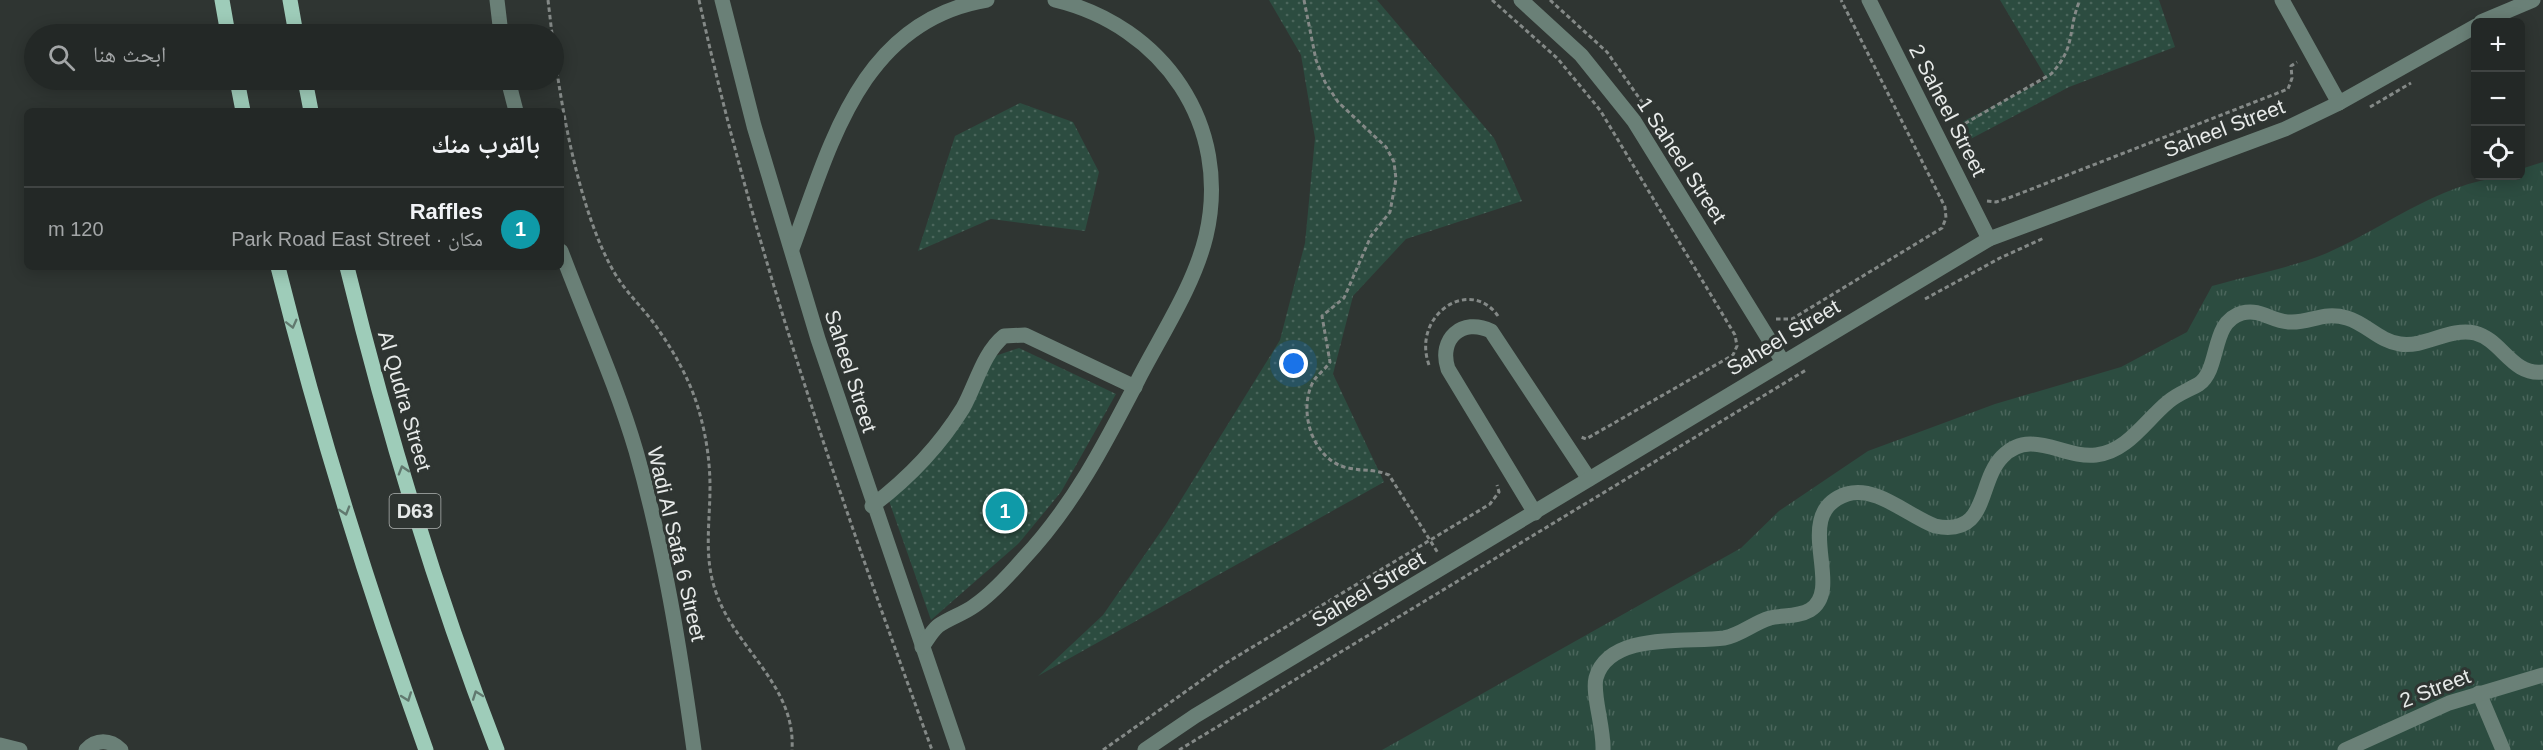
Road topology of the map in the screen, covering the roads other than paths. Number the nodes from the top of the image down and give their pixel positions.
1 (222, 0) edge
2 (290, 0) edge
3 (497, 0) edge
4 (722, 0) edge
5 (987, 0) edge
6 (1055, 0) edge
7 (1521, 0) edge
8 (1869, 0) edge
9 (2282, 0) edge
10 (2533, 0) edge
11 (2490, 18) edge
12 (226, 24) edge
13 (294, 24) edge
14 (500, 24) edge
15 (2471, 28) edge
16 (239, 90) edge
17 (307, 90) edge
18 (511, 90) edge
19 (2339, 103) junction
20 (242, 108) edge
21 (310, 108) edge
22 (515, 108) edge
23 (1989, 239) junction
24 (792, 249) junction
25 (564, 259) edge
26 (279, 270) edge
27 (348, 270) edge
28 (1783, 362) junction
29 (2543, 372) edge
30 (1135, 387) junction
31 (1589, 479) junction
32 (872, 506) junction
33 (1535, 513) junction
34 (922, 647) junction
35 (2543, 675) edge
36 (2479, 693) junction
37 (0, 744) edge
38 (20, 750) edge
39 (86, 750) edge
40 (121, 750) edge
41 (426, 750) edge
42 (497, 750) edge
43 (694, 750) edge
44 (958, 750) edge
45 (1145, 750) edge
46 (1603, 750) edge
47 (2344, 750) edge
48 (2503, 750) edge

1 - 12 main road
2 - 13 main road
3 - 14 street
4 - 24 street, Saheel Street
5 - 24 street
6 - 30 street
7 - 28 street, 1 Saheel Street
8 - 23 street, 2 Saheel Street
9 - 19 street
10 - 11 street
15 - 19 street, Saheel Street
16 - 20 main road
17 - 21 main road
18 - 22 street
19 - 23 street, Saheel Street
23 - 28 street, Saheel Street
24 - 32 street, Saheel Street
25 - 43 street, Wadi Al Safa 6 Street
26 -> 41 main road
42 -> 27 main road, Al Qudra Street / D63
28 - 31 street, Saheel Street
29 - 46 street
30 - 32 street
30 - 34 street
31 - 33 street, Saheel Street
31 - 33 street
32 - 34 street, Saheel Street
33 - 45 street, Saheel Street
34 - 44 street, Saheel Street
35 - 36 street, 2 Street
36 - 47 street, 2 Street
36 - 48 street
37 - 38 street
39 - 40 street

